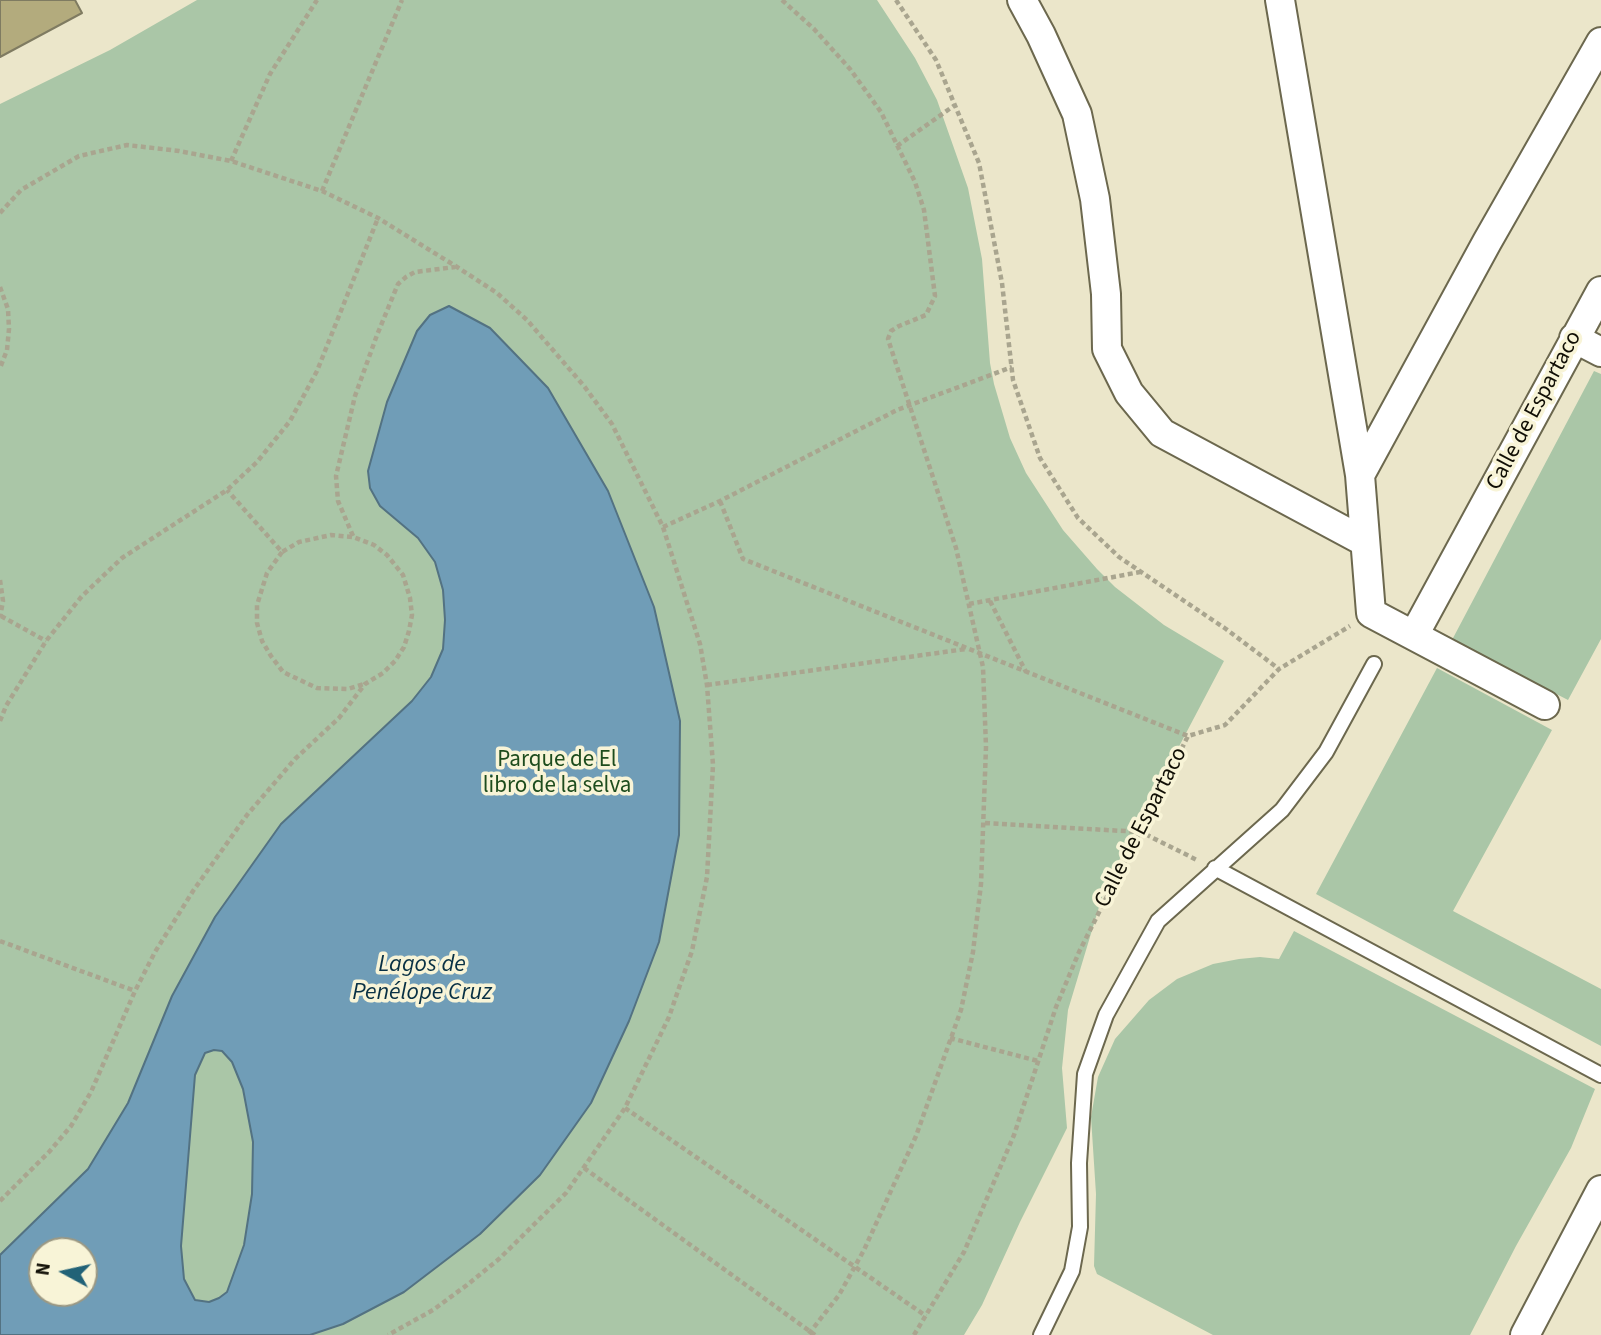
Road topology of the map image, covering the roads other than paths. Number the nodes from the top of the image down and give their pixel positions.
1 (1022, 0) edge
2 (1280, 0) edge
3 (1601, 42) edge
4 (1601, 291) edge
5 (1574, 338) junction
6 (1601, 352) edge
7 (1360, 475) junction
8 (1365, 542) junction
9 (1414, 635) junction
10 (1374, 664) dead end
11 (1545, 705) dead end
12 (1215, 869) junction
13 (1601, 1074) edge
14 (1601, 1190) edge
15 (1041, 1335) edge
16 (1524, 1335) edge

1 - 8 street
2 - 7 street
3 - 7 street
4 - 5 street, Calle de Espartaco
5 - 6 street
5 - 9 street, Calle de Espartaco
7 - 8 street
8 - 9 street
9 - 11 street
10 - 12 lane
12 - 13 lane
12 - 15 lane
14 - 16 street

